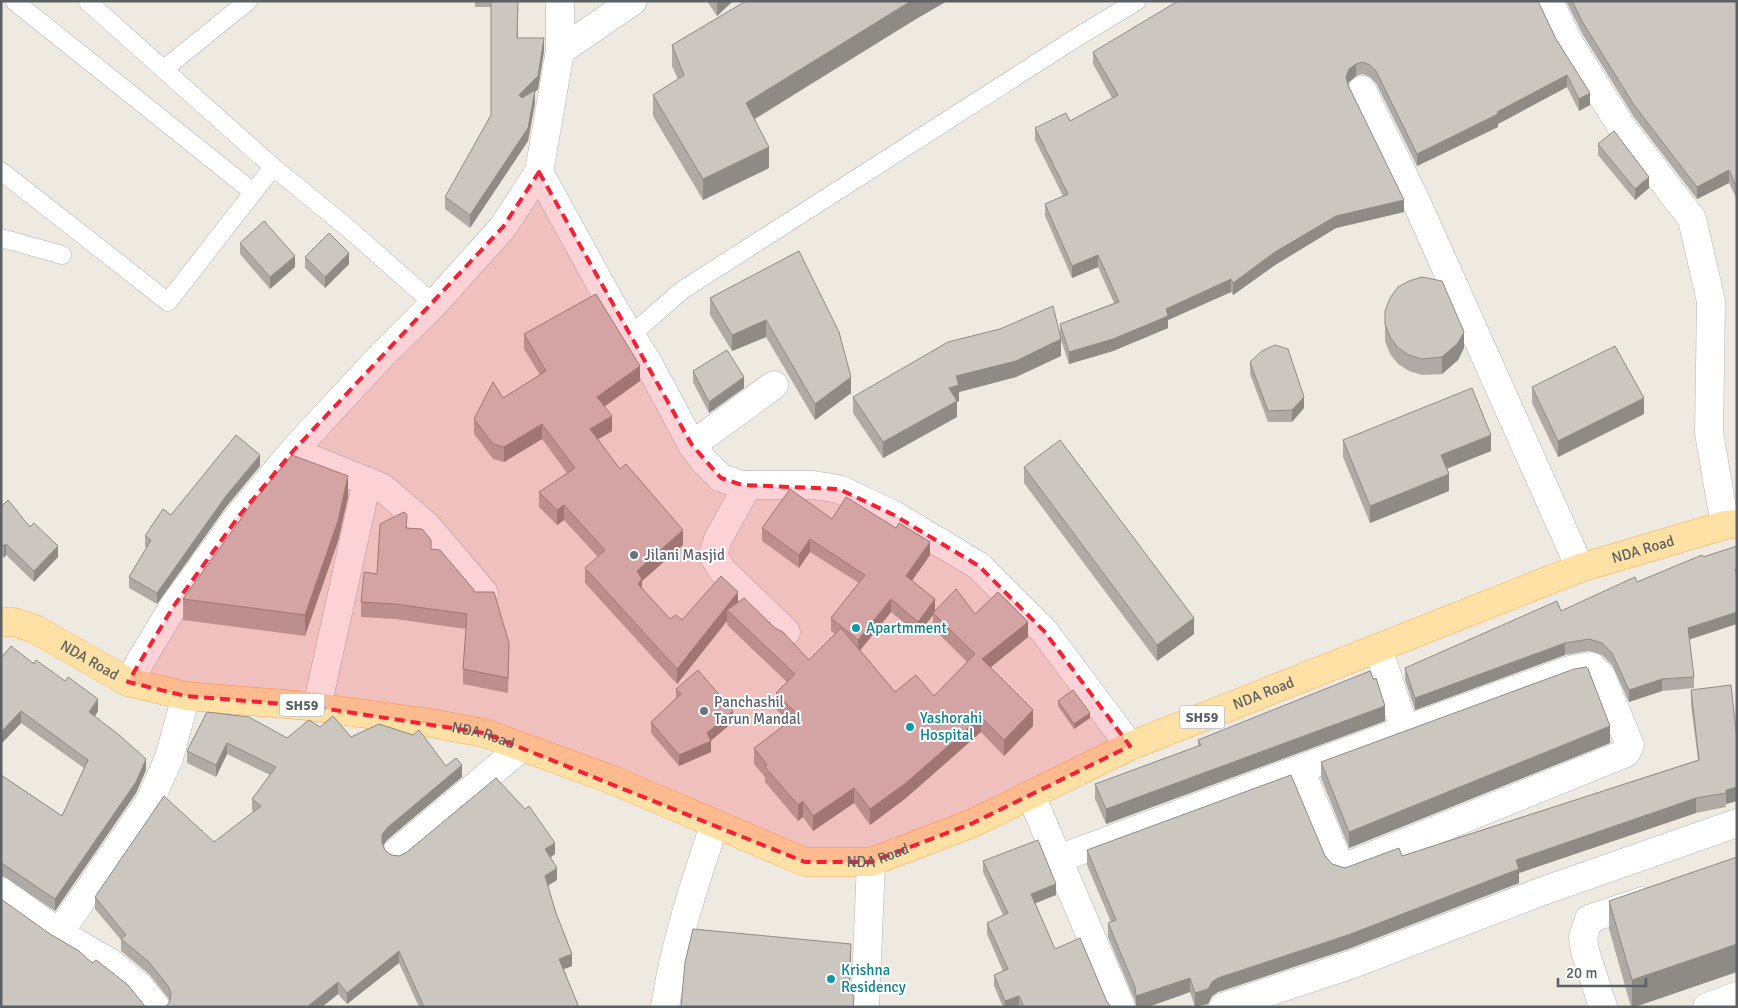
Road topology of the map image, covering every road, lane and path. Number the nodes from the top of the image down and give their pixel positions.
1 (14, 1) edge
2 (87, 1) edge
3 (248, 1) edge
4 (560, 1) edge
5 (633, 1) edge
6 (1137, 1) edge
7 (1549, 1) edge
8 (560, 51) junction
9 (164, 69) junction
10 (1362, 90) dead end
11 (273, 167) junction
12 (1, 171) edge
13 (539, 172) junction
14 (253, 192) junction
15 (1, 238) edge
16 (62, 255) dead end
17 (434, 304) junction
18 (631, 335) junction
19 (774, 385) dead end
20 (692, 445) junction
21 (307, 457) dead end
22 (367, 481) junction
23 (748, 485) junction
24 (1731, 525) edge
25 (1580, 568) junction
26 (484, 593) edge
27 (1, 622) edge
28 (786, 632) edge
29 (1378, 648) junction
30 (128, 682) junction
31 (186, 696) junction
32 (317, 707) junction
33 (1405, 730) junction
34 (1130, 746) junction
35 (522, 747) junction
36 (1300, 769) junction
37 (1031, 795) junction
38 (715, 823) junction
39 (1737, 823) edge
40 (397, 852) dead end
41 (1058, 859) junction
42 (871, 862) junction
43 (1, 891) edge
44 (1663, 894) edge
45 (59, 933) junction
46 (1737, 996) edge
47 (156, 1007) edge
48 (665, 1007) edge
49 (865, 1007) edge
50 (1121, 1007) edge
51 (1222, 1007) edge
52 (1603, 1007) edge
53 (1707, 1007) edge

1 - 14 lane
2 - 9 lane
3 - 9 lane
4 - 8 street
5 - 8 street
6 - 18 lane
7 - 24 street
8 - 13 street
9 - 11 lane
10 - 25 street
11 - 14 lane
11 - 17 lane
12 - 14 lane
13 - 17 street
13 - 18 street
15 - 16 lane
17 - 30 street
18 - 20 street
19 - 20 street
20 - 23 street
21 - 22 street
22 - 26 street
22 - 32 street
23 - 28 street
23 - 34 street
24 - 25 main road, NDA Road / SH59
25 - 29 main road, NDA Road / SH59
27 - 30 main road, NDA Road / SH59
29 - 33 street
29 - 34 main road, NDA Road / SH59
30 - 31 main road, NDA Road / SH59
31 - 32 main road, NDA Road / SH59
31 - 45 street
32 - 35 main road, NDA Road / SH59
33 - 36 street
33 - 36 street
34 - 37 main road, NDA Road / SH59
35 - 38 main road, NDA Road / SH59
35 - 40 street
36 - 41 street
37 - 41 street
37 - 42 main road, NDA Road / SH59
38 - 42 main road, NDA Road / SH59
38 - 48 street
39 - 51 street
41 - 50 street
42 - 49 street
43 - 45 street
44 - 52 street
45 - 47 street
46 - 53 street

